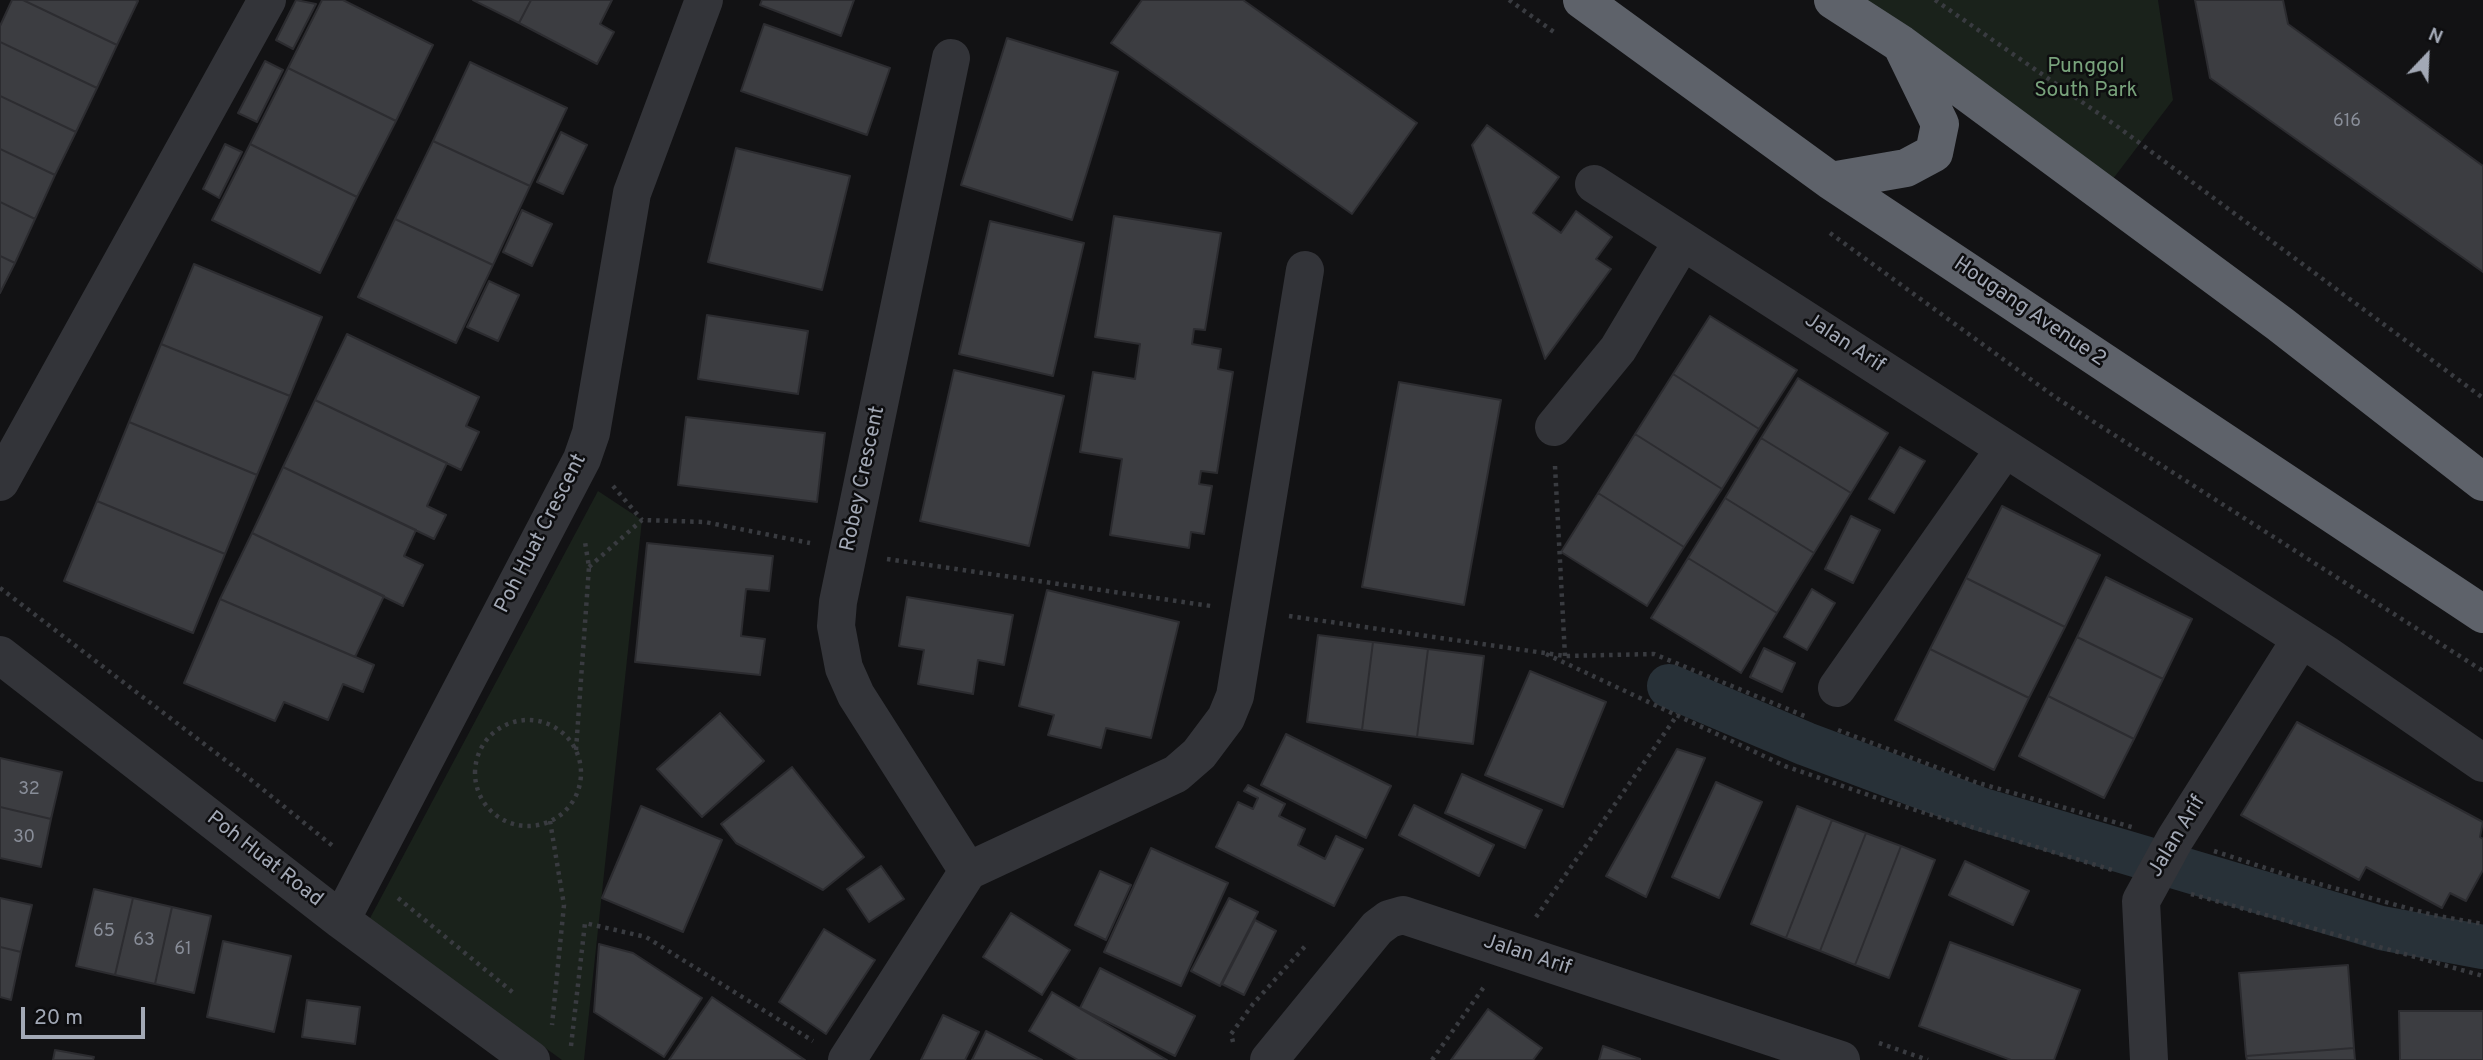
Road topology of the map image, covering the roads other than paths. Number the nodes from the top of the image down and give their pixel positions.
1 (267, 0) edge
2 (704, 0) edge
3 (1582, 0) edge
4 (1833, 0) edge
5 (1901, 44) junction
6 (951, 58) dead end
7 (1831, 181) junction
8 (1594, 184) dead end
9 (1682, 242) junction
10 (1305, 270) dead end
11 (1553, 427) road end
12 (2004, 450) junction
13 (0, 482) edge
14 (2483, 482) edge
15 (2483, 614) edge
16 (2301, 639) junction
17 (0, 655) edge
18 (1837, 688) dead end
19 (2483, 763) edge
20 (968, 871) junction
21 (341, 920) junction
22 (548, 1050) edge
23 (847, 1060) edge
24 (1269, 1060) edge
25 (1842, 1060) edge
26 (2149, 1060) edge

1 - 13 street
2 - 21 street, Poh Huat Crescent
3 - 7 highway, Hougang Avenue 2
4 - 5 highway
5 - 7 highway
5 - 14 highway
6 - 20 street, Robey Crescent
7 - 15 highway, Hougang Avenue 2
8 - 9 street, Jalan Arif
9 - 11 street
9 - 12 street, Jalan Arif
10 - 20 street
12 - 16 street, Jalan Arif
12 - 18 street
16 - 19 street, Jalan Arif
16 - 26 street, Jalan Arif
17 - 21 street, Poh Huat Road
20 - 23 street
21 - 22 street, Poh Huat Road
24 - 25 street, Jalan Arif

